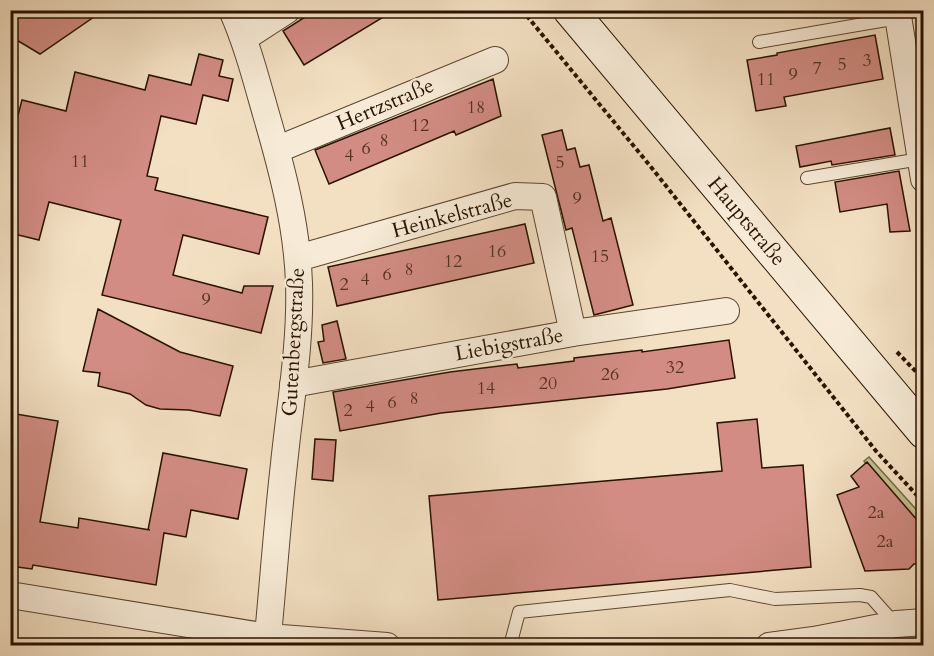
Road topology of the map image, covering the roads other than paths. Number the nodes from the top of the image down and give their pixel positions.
1 (232, 10) edge
2 (287, 10) edge
3 (570, 10) edge
4 (898, 14) edge
5 (244, 38) junction
6 (759, 42) dead end
7 (495, 60) dead end
8 (276, 150) junction
9 (922, 169) edge
10 (807, 178) dead end
11 (298, 258) junction
12 (726, 310) dead end
13 (573, 333) junction
14 (293, 384) junction
15 (924, 432) edge
16 (10, 595) edge
17 (924, 622) edge
18 (896, 624) junction
19 (267, 641) edge
20 (387, 645) edge
21 (510, 645) edge
22 (769, 645) edge

1 - 5 street, Gutenbergstraße
2 - 5 street
3 - 15 street, Hauptstraße
4 - 6 lane
4 - 9 street
5 - 8 street, Gutenbergstraße
7 - 8 street, Hertzstraße
8 - 11 street, Gutenbergstraße
9 - 10 lane
11 - 13 street, Heinkelstraße
11 - 14 street, Gutenbergstraße
12 - 13 street, Liebigstraße
13 - 14 street, Liebigstraße
14 - 19 street, Gutenbergstraße
16 - 19 street
17 - 18 street
18 - 21 lane
18 - 22 street
19 - 20 street

